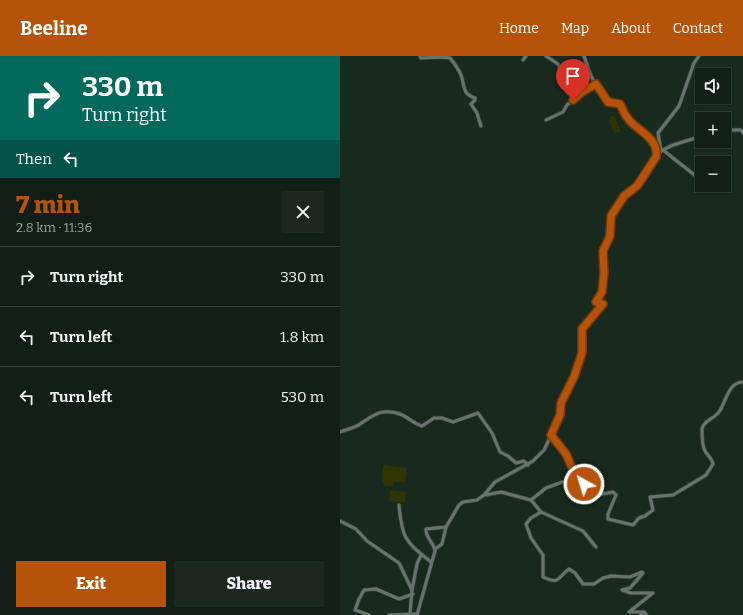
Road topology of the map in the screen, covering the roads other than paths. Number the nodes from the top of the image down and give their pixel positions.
1 (420, 56) edge
2 (526, 56) edge
3 (546, 56) edge
4 (584, 56) edge
5 (699, 56) edge
6 (523, 60) dead end
7 (587, 64) junction
8 (579, 73) junction
9 (596, 84) junction
10 (582, 92) junction
11 (546, 120) dead end
12 (481, 126) dead end
13 (731, 130) edge
14 (743, 133) edge
15 (695, 138) edge
16 (662, 151) junction
17 (656, 157) junction
18 (695, 175) edge
19 (743, 382) edge
20 (340, 432) edge
21 (551, 435) junction
22 (528, 465) junction
23 (573, 470) junction
24 (484, 496) junction
25 (531, 500) junction
26 (399, 505) dead end
27 (541, 512) junction
28 (340, 522) edge
29 (446, 527) junction
30 (596, 547) dead end
31 (435, 549) junction
32 (421, 555) junction
33 (431, 562) junction
34 (412, 590) junction
35 (412, 594) junction
36 (410, 614) edge
37 (367, 615) edge
38 (389, 615) edge
39 (395, 615) edge
40 (403, 615) edge
41 (417, 615) edge
42 (641, 615) edge

1 - 12 street
2 - 6 street
3 - 8 street
4 - 7 street
5 - 16 street
7 - 8 street
7 - 9 street
8 - 10 street
9 - 10 street
9 - 17 street
10 - 11 street
13 - 14 street
15 - 16 street
16 - 17 street
16 - 18 street
17 - 21 street
19 - 23 street
20 - 22 street
21 - 22 street
21 - 23 street
22 - 24 street
23 - 25 street
24 - 25 street
24 - 29 street
25 - 27 street
26 - 32 street
27 - 30 street
27 - 42 street
28 - 34 street
29 - 31 street
29 - 31 street
31 - 33 street
32 - 33 street
32 - 34 street
33 - 41 street
34 - 35 street
35 - 36 street
35 - 37 street
36 - 40 street
36 - 41 street
38 - 39 street
39 - 40 street

